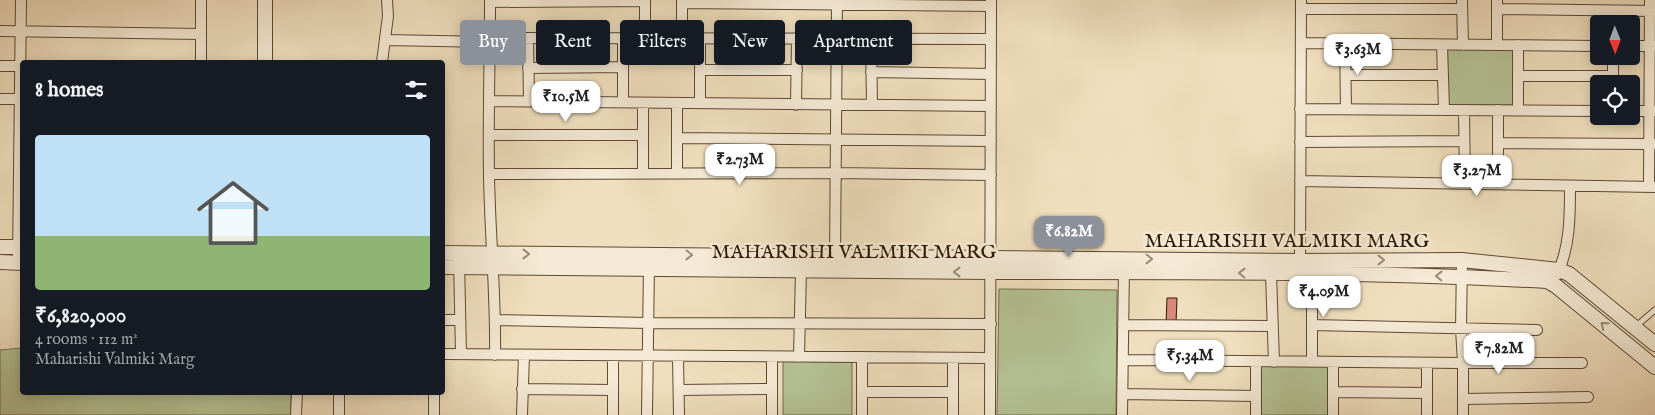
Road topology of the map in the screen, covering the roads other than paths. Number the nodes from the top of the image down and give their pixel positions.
1 (21, 0) edge
2 (201, 0) edge
3 (265, 0) edge
4 (387, 0) edge
5 (1650, 0) edge
6 (490, 1) edge
7 (645, 1) edge
8 (682, 2) edge
9 (837, 2) edge
10 (991, 3) edge
11 (1497, 4) edge
12 (1301, 5) edge
13 (1462, 5) edge
14 (1653, 11) edge
15 (490, 20) edge
16 (645, 20) edge
17 (682, 20) edge
18 (837, 20) edge
19 (0, 31) edge
20 (21, 32) junction
21 (201, 34) junction
22 (528, 38) joint
23 (620, 38) edge
24 (704, 38) edge
25 (795, 38) edge
26 (912, 38) edge
27 (991, 39) junction
28 (384, 40) junction
29 (460, 40) edge
30 (1301, 43) junction
31 (1345, 44) junction
32 (1442, 45) junction
33 (1463, 45) junction
34 (1497, 45) junction
35 (1518, 45) junction
36 (1590, 46) edge
37 (1652, 46) edge
38 (21, 60) edge
39 (201, 60) edge
40 (265, 60) edge
41 (382, 60) edge
42 (490, 65) edge
43 (700, 65) edge
44 (797, 65) edge
45 (837, 65) edge
46 (872, 65) edge
47 (0, 66) edge
48 (20, 66) edge
49 (623, 67) joint
50 (528, 68) junction
51 (700, 70) junction
52 (797, 70) junction
53 (872, 72) junction
54 (991, 74) junction
55 (1346, 75) junction
56 (1443, 75) junction
57 (1518, 76) junction
58 (1590, 79) edge
59 (0, 99) edge
60 (20, 100) edge
61 (489, 101) junction
62 (529, 101) junction
63 (623, 102) junction
64 (643, 103) junction
65 (677, 103) junction
66 (700, 103) junction
67 (796, 105) junction
68 (836, 105) junction
69 (872, 105) junction
70 (991, 106) junction
71 (1300, 109) junction
72 (1346, 109) junction
73 (1444, 110) junction
74 (1464, 110) junction
75 (1498, 110) junction
76 (1518, 110) junction
77 (1590, 111) edge
78 (1652, 111) edge
79 (489, 135) junction
80 (643, 135) junction
81 (677, 138) junction
82 (836, 139) junction
83 (991, 140) junction
84 (1464, 141) junction
85 (1300, 142) junction
86 (1498, 144) junction
87 (1652, 144) edge
88 (678, 173) junction
89 (835, 173) junction
90 (489, 174) junction
91 (644, 174) junction
92 (991, 176) junction
93 (1300, 181) junction
94 (1465, 184) junction
95 (1498, 184) junction
96 (1570, 186) junction
97 (1652, 187) edge
98 (0, 247) edge
99 (20, 247) edge
100 (445, 254) edge
101 (649, 255) junction
102 (459, 260) junction
103 (1462, 260) junction
104 (491, 261) junction
105 (0, 262) edge
106 (20, 262) edge
107 (835, 264) junction
108 (991, 265) junction
109 (445, 266) edge
110 (1124, 266) junction
111 (1306, 267) junction
112 (648, 270) junction
113 (801, 270) junction
114 (1559, 270) junction
115 (1271, 274) junction
116 (1461, 276) junction
117 (1553, 284) junction
118 (1655, 310) edge
119 (445, 320) edge
120 (460, 320) junction
121 (496, 320) junction
122 (648, 323) junction
123 (799, 324) junction
124 (991, 324) junction
125 (1123, 325) junction
126 (1312, 325) junction
127 (1273, 326) junction
128 (1634, 328) junction
129 (1460, 329) junction
130 (1537, 330) dead end
131 (1622, 340) junction
132 (1655, 344) edge
133 (445, 354) edge
134 (460, 354) junction
135 (495, 355) junction
136 (524, 355) junction
137 (613, 356) junction
138 (648, 356) junction
139 (678, 356) junction
140 (772, 357) junction
141 (799, 357) junction
142 (862, 357) junction
143 (953, 358) junction
144 (990, 358) junction
145 (1123, 360) junction
146 (1256, 361) junction
147 (1274, 362) junction
148 (1312, 362) junction
149 (1333, 362) junction
150 (1427, 363) junction
151 (1582, 363) dead end
152 (1463, 364) junction
153 (1655, 367) edge
154 (772, 389) junction
155 (522, 390) junction
156 (613, 390) junction
157 (678, 390) junction
158 (862, 392) junction
159 (953, 392) junction
160 (1333, 392) junction
161 (1427, 393) junction
162 (1123, 394) junction
163 (298, 395) edge
164 (339, 395) edge
165 (434, 395) edge
166 (1256, 396) junction
167 (1588, 397) dead end
168 (1463, 399) junction
169 (296, 415) edge
170 (339, 415) edge
171 (434, 415) edge
172 (522, 415) edge
173 (613, 415) edge
174 (647, 415) edge
175 (679, 415) edge
176 (772, 415) edge
177 (862, 415) edge
178 (953, 415) edge
179 (990, 415) edge
180 (1122, 415) edge
181 (1256, 415) edge
182 (1333, 415) edge
183 (1427, 415) edge
184 (1463, 415) edge

1 - 20 street
2 - 21 street
3 - 40 street
4 - 28 street
5 - 14 street
6 - 7 street
6 - 15 street
7 - 16 street
8 - 9 street
8 - 17 street
9 - 10 street
9 - 18 street
10 - 27 street
11 - 14 street
11 - 34 street
12 - 13 street
12 - 30 street
13 - 33 street
14 - 37 street
19 - 20 street
20 - 21 street
20 - 38 street
21 - 39 street
22 - 23 street
22 - 50 street
24 - 25 street
26 - 27 street
27 - 54 street
28 - 29 street
28 - 41 street
30 - 31 street
30 - 71 street
31 - 32 street
31 - 55 street
32 - 33 street
32 - 56 street
33 - 34 street
34 - 35 street
35 - 36 street
35 - 57 street
37 - 78 street
42 - 61 street
43 - 51 street
44 - 52 street
45 - 68 street
46 - 53 street
47 - 48 street
49 - 50 street
49 - 63 street
50 - 62 street
51 - 52 street
51 - 66 street
52 - 67 street
53 - 54 street
53 - 69 street
54 - 70 street
55 - 56 street
55 - 72 street
56 - 73 street
57 - 58 street
57 - 76 street
59 - 60 street
61 - 62 street
61 - 79 street
62 - 63 street
63 - 64 street
64 - 65 street
64 - 80 street
65 - 66 street
65 - 81 street
66 - 67 street
67 - 68 street
68 - 69 street
68 - 82 street
69 - 70 street
70 - 83 street
71 - 72 street
71 - 85 street
72 - 73 street
73 - 74 street
74 - 75 street
74 - 84 street
75 - 76 street
75 - 86 street
76 - 77 street
78 - 87 street
79 - 80 street
79 - 90 street
80 - 91 street
81 - 82 street
81 - 88 street
82 - 83 street
82 - 89 street
83 - 92 street
84 - 85 street
84 - 94 street
85 - 93 street
86 - 87 street
86 - 95 street
87 - 97 street
88 - 89 street
88 - 91 street
89 - 92 street
89 - 107 street
90 - 91 street
90 - 104 street
92 - 108 street
93 - 94 street
93 - 111 street
94 - 95 street
95 - 96 street
96 - 97 street
96 - 114 street
98 - 99 street
99 - 106 street
100 - 102 street, MAHARISHI VALMIKI MARG
104 -> 101 street, MAHARISHI VALMIKI MARG
101 -> 107 street, MAHARISHI VALMIKI MARG
101 - 112 street
102 - 104 street, MAHARISHI VALMIKI MARG
102 - 109 street, MAHARISHI VALMIKI MARG
102 - 120 street
111 -> 103 street, MAHARISHI VALMIKI MARG
103 - 114 street, MAHARISHI VALMIKI MARG
103 - 116 street
104 - 112 street, MAHARISHI VALMIKI MARG
104 - 121 street
105 - 106 street
107 - 108 street, MAHARISHI VALMIKI MARG
107 - 113 street, MAHARISHI VALMIKI MARG
108 - 110 street, MAHARISHI VALMIKI MARG
108 - 124 street
110 -> 111 street, MAHARISHI VALMIKI MARG
115 -> 110 street, MAHARISHI VALMIKI MARG
110 - 125 street
111 - 115 street, MAHARISHI VALMIKI MARG
116 -> 111 street, MAHARISHI VALMIKI MARG
111 - 126 street
112 - 113 street, MAHARISHI VALMIKI MARG
112 - 122 street
113 - 123 street
114 - 117 street
114 - 128 street, MAHARISHI VALMIKI MARG
115 - 127 street
116 - 117 street, MAHARISHI VALMIKI MARG
116 - 129 street
131 -> 117 street, MAHARISHI VALMIKI MARG
118 - 128 lane
119 - 120 street
120 - 134 street
121 - 122 street
121 - 135 street
122 - 123 street
122 - 138 street
123 - 124 street
123 - 141 street
124 - 144 street
125 - 127 street
125 - 145 street
126 - 129 street
126 - 148 street
127 - 147 street
128 - 131 street
128 - 132 street, MAHARISHI VALMIKI MARG
129 - 130 street
129 - 152 street
131 - 153 street, MAHARISHI VALMIKI MARG
133 - 134 street
134 - 135 street
135 - 136 street
136 - 137 street
136 - 155 street
137 - 138 street
137 - 156 street
138 - 139 street
138 - 174 street
139 - 140 street
139 - 157 street
140 - 141 street
140 - 154 street
141 - 142 street
142 - 143 street
142 - 158 street
143 - 144 street
143 - 159 street
144 - 179 street
145 - 146 street
145 - 162 street
146 - 147 street
146 - 166 street
147 - 148 street
148 - 149 street
149 - 150 street
149 - 160 street
150 - 152 street
150 - 161 street
151 - 152 street
152 - 168 street
154 - 157 street
154 - 176 street
155 - 156 street
155 - 172 street
156 - 173 street
157 - 175 street
158 - 159 street
158 - 177 street
159 - 178 street
160 - 161 street
160 - 182 street
161 - 183 street
162 - 166 street
162 - 180 street
163 - 169 street
164 - 170 street
165 - 171 street
166 - 181 street
167 - 168 street
168 - 184 street

